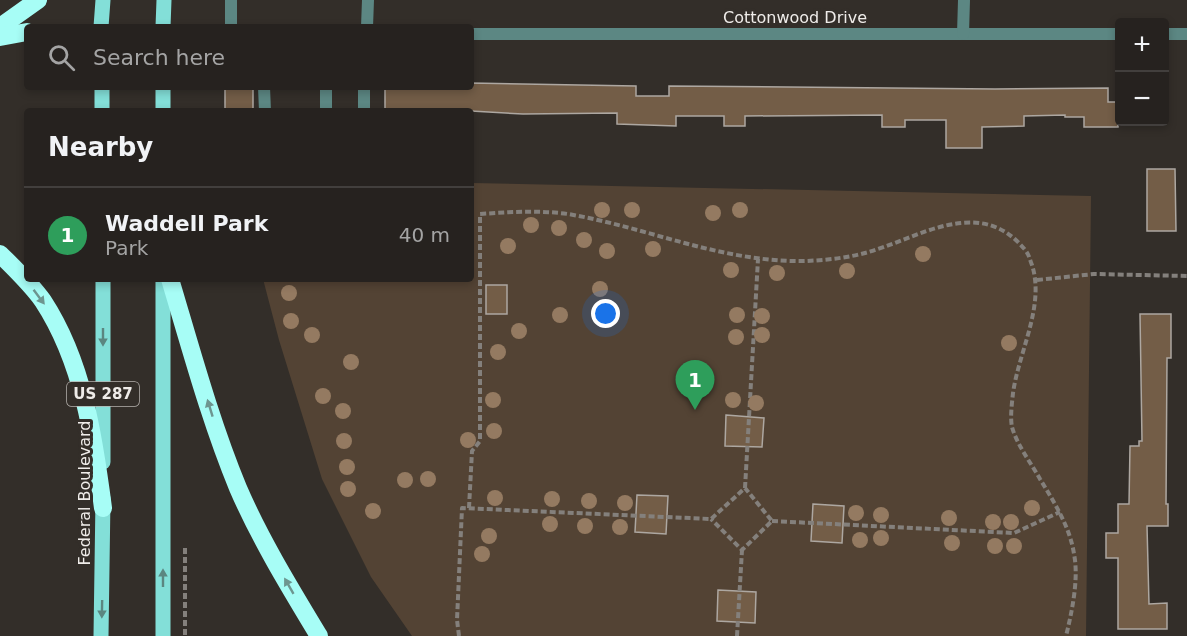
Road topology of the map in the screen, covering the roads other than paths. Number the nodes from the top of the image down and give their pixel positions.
1 (38, 0) edge
2 (103, 0) edge
3 (164, 0) edge
4 (231, 0) edge
5 (368, 0) edge
6 (964, 0) edge
7 (101, 24) edge
8 (163, 24) edge
9 (231, 24) edge
10 (368, 24) edge
11 (0, 27) edge
12 (24, 33) edge
13 (474, 34) edge
14 (963, 34) junction
15 (1115, 34) edge
16 (1169, 34) edge
17 (1187, 34) edge
18 (0, 37) edge
19 (102, 90) edge
20 (163, 90) edge
21 (264, 90) edge
22 (326, 90) edge
23 (363, 90) edge
24 (102, 108) edge
25 (163, 108) edge
26 (265, 108) edge
27 (326, 108) edge
28 (364, 108) edge
29 (0, 254) edge
30 (24, 278) edge
31 (28, 282) edge
32 (103, 282) edge
33 (163, 282) edge
34 (171, 282) edge
35 (103, 508) junction
36 (101, 636) edge
37 (163, 636) edge
38 (319, 636) edge

1 - 11 highway
2 - 7 main road
3 - 8 main road
4 - 9 street
5 - 10 street
6 - 14 street
12 - 18 highway
13 - 14 street, Cottonwood Drive
14 - 15 street, Cottonwood Drive
16 - 17 street
19 - 24 main road
20 - 25 main road
21 - 26 street
22 - 27 street
23 - 28 street
29 -> 30 highway
31 -> 35 highway
32 -> 35 main road, Federal Boulevard / US 287
37 -> 33 main road, US 287
38 -> 34 highway
35 -> 36 main road, Federal Boulevard / US 287

